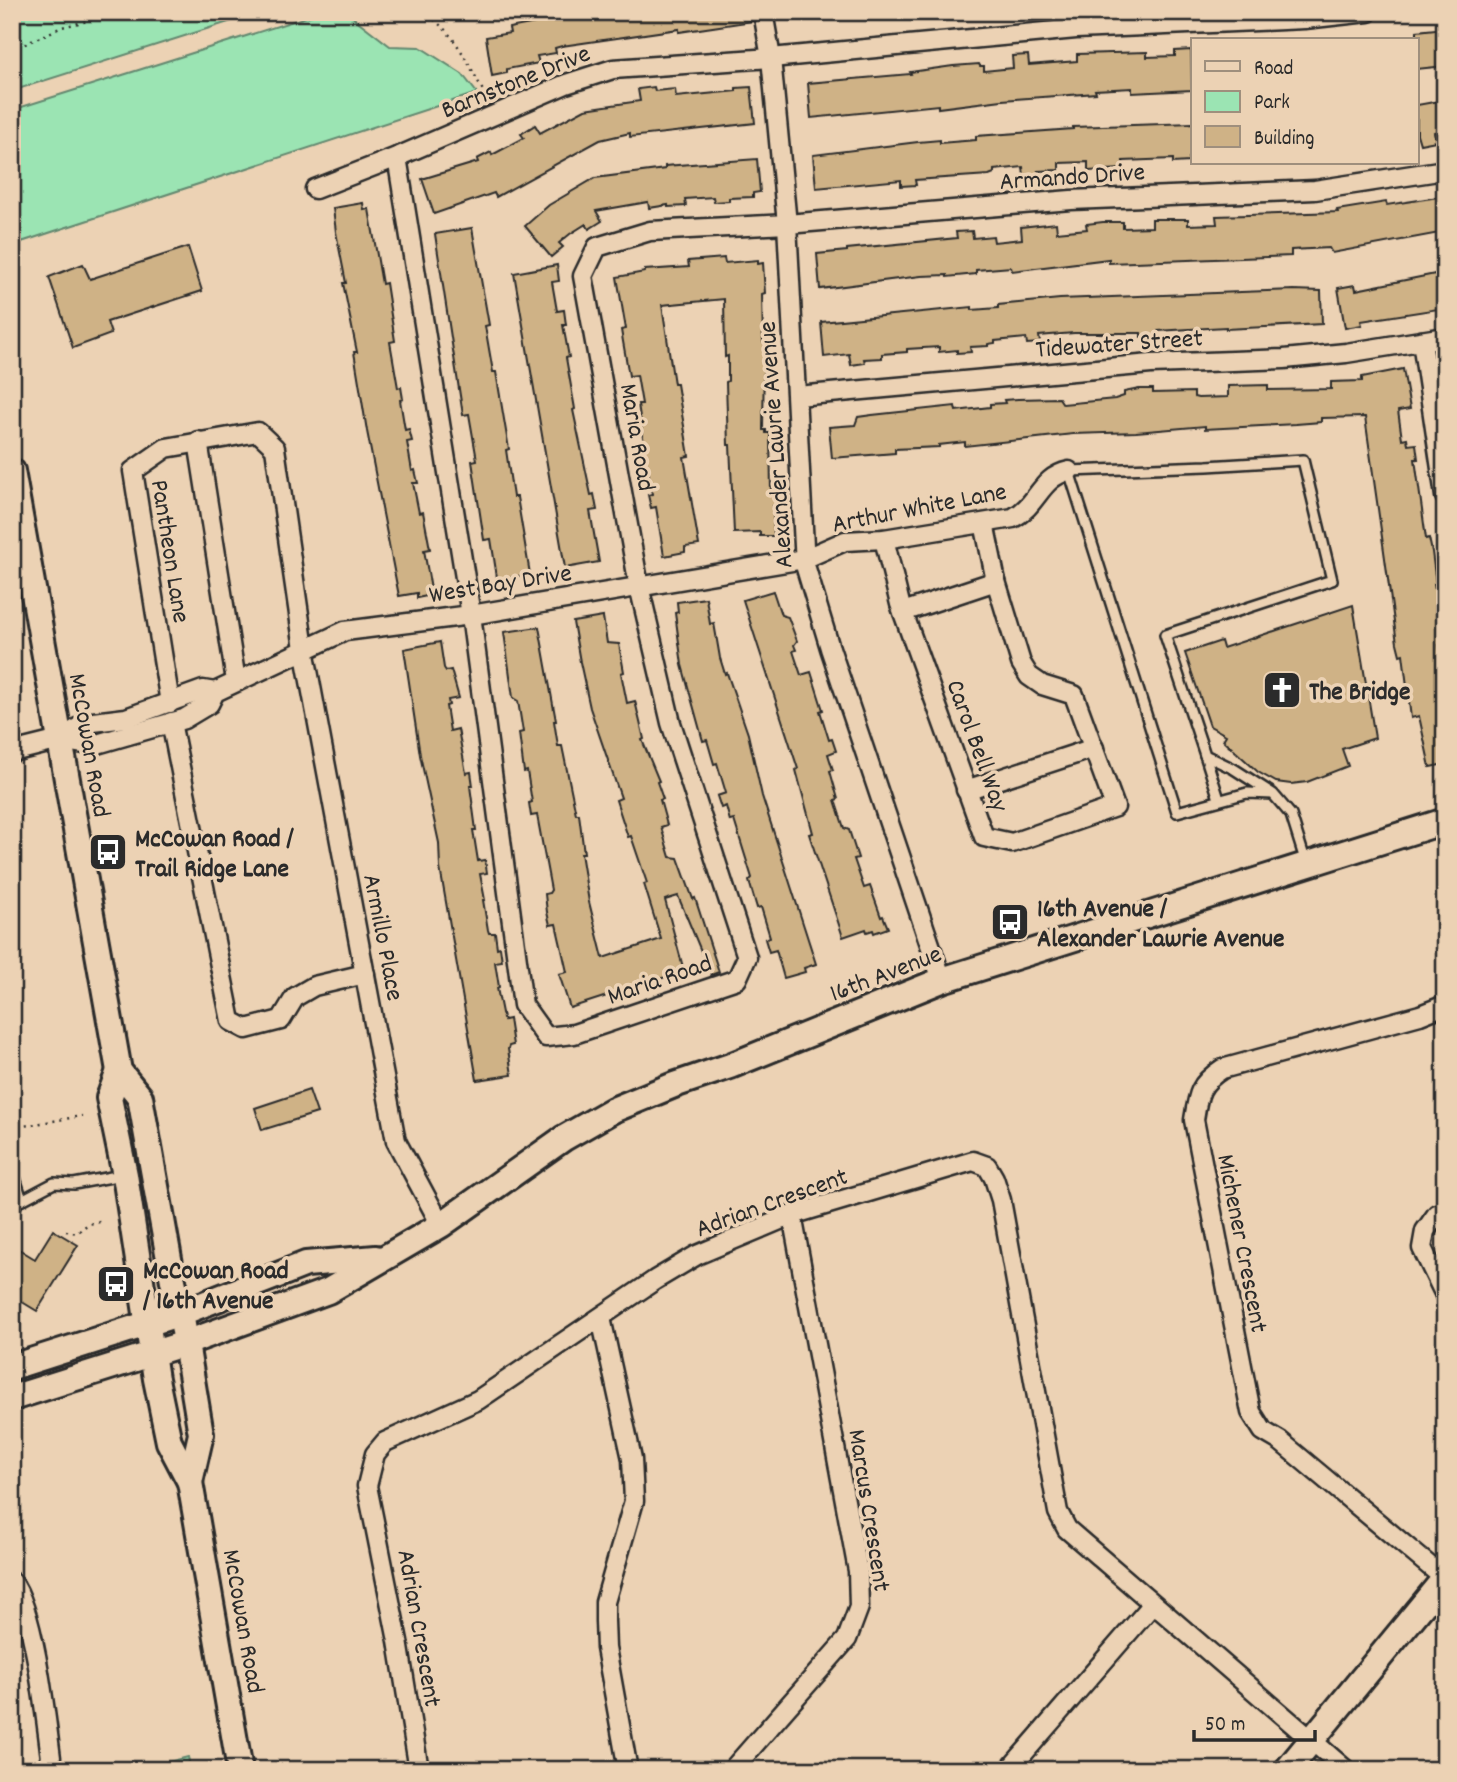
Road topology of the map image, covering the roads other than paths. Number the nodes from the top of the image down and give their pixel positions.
1 (764, 12) edge
2 (1368, 12) edge
3 (771, 58) junction
4 (397, 158) junction
5 (1445, 170) edge
6 (315, 189) dead end
7 (787, 224) junction
8 (1445, 337) edge
9 (1422, 341) junction
10 (797, 396) junction
11 (198, 441) junction
12 (12, 471) edge
13 (1069, 471) junction
14 (1445, 496) edge
15 (984, 523) junction
16 (884, 539) junction
17 (804, 559) junction
18 (996, 581) junction
19 (639, 586) junction
20 (903, 612) junction
21 (471, 615) junction
22 (304, 649) junction
23 (236, 681) junction
24 (215, 692) junction
25 (170, 703) junction
26 (171, 722) junction
27 (60, 740) junction
28 (1094, 748) junction
29 (12, 752) edge
30 (1205, 755) junction
31 (967, 790) junction
32 (1273, 794) junction
33 (1219, 799) junction
34 (1445, 821) edge
35 (1307, 864) junction
36 (365, 974) junction
37 (942, 980) junction
38 (1445, 1005) edge
39 (118, 1071) junction
40 (12, 1168) edge
41 (125, 1175) junction
42 (17, 1201) edge
43 (12, 1212) edge
44 (1445, 1214) edge
45 (792, 1215) junction
46 (440, 1225) junction
47 (384, 1258) junction
48 (1445, 1295) edge
49 (181, 1313) junction
50 (601, 1318) junction
51 (147, 1325) junction
52 (186, 1343) junction
53 (152, 1355) junction
54 (12, 1367) edge
55 (12, 1398) edge
56 (190, 1482) junction
57 (1445, 1578) edge
58 (12, 1582) edge
59 (1153, 1604) junction
60 (1312, 1740) junction
61 (46, 1770) edge
62 (240, 1770) edge
63 (419, 1770) edge
64 (628, 1770) edge
65 (732, 1770) edge
66 (1009, 1770) edge
67 (1287, 1770) edge
68 (1346, 1770) edge

1 - 3 street, Alexander Lawrie Avenue
2 - 3 street, Barnstone Drive
3 - 4 street, Barnstone Drive
3 - 7 street, Alexander Lawrie Avenue
4 - 6 street, Barnstone Drive
4 - 21 street, Maria Road
5 - 7 street, Armando Drive
7 - 10 street, Alexander Lawrie Avenue
7 - 19 street, Maria Road
8 - 9 street, Tidewater Street
9 - 10 street, Tidewater Street
9 - 14 street
10 - 17 street, Alexander Lawrie Avenue
11 - 22 street, Pantheon Lane
11 - 23 street
11 - 25 street, Pantheon Lane
12 - 27 main road, McCowan Road
13 - 15 street, Arthur White Lane
13 - 30 lane
13 - 33 lane
15 - 16 street, Arthur White Lane
15 - 18 street
16 - 17 street, Arthur White Lane
16 - 20 street, Carol Bell Way
17 - 19 street, West Bay Drive
17 - 37 street, Alexander Lawrie Avenue
18 - 20 street
18 - 28 street
19 - 21 street, West Bay Drive
19 - 21 street, Maria Road
20 - 31 street, Carol Bell Way
21 - 22 street, West Bay Drive
22 - 23 street, West Bay Drive
22 - 36 street, Armillo Place
23 - 24 street, West Bay Drive
24 - 25 street, West Bay Drive
24 - 26 street, West Bay Drive
25 - 27 street, West Bay Drive
26 - 27 street, West Bay Drive
26 - 36 street
27 - 29 street
27 - 39 main road, McCowan Road
28 - 31 street
28 - 31 street, Carol Bell Way
30 - 32 lane
30 - 33 lane
32 - 33 lane
32 - 35 lane
34 - 35 main road, 16th Avenue
35 - 37 main road, 16th Avenue
36 - 46 street, Armillo Place
37 - 46 main road, 16th Avenue
38 - 57 street, Michener Crescent
39 - 41 main road, McCowan Road
39 - 49 main road, McCowan Road
40 - 42 lane
41 - 42 lane
41 - 51 main road, McCowan Road
42 - 43 lane
44 - 48 street
45 - 50 street, Adrian Crescent
45 - 59 street, Adrian Crescent
45 - 65 street, Marcus Crescent
46 - 47 main road, 16th Avenue
47 - 49 main road, 16th Avenue
47 - 52 main road, 16th Avenue
49 - 51 main road, 16th Avenue
49 - 52 main road, McCowan Road
50 - 63 street, Adrian Crescent
50 - 64 street
51 - 53 main road, McCowan Road
51 - 54 main road, 16th Avenue
52 - 53 main road, 16th Avenue
52 - 56 main road, McCowan Road
53 - 55 main road, 16th Avenue
53 - 56 main road, McCowan Road
56 - 62 main road, McCowan Road
57 - 60 main road
58 - 61 street
59 - 60 street, Adrian Crescent
59 - 66 street
60 - 67 main road
60 - 68 street, Adrian Crescent

